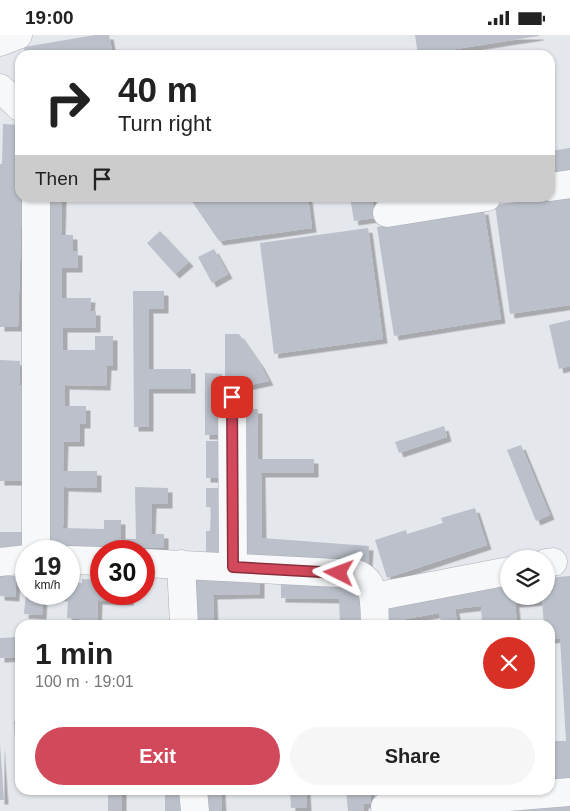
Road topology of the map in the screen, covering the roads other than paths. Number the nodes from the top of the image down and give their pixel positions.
1 (18, 35) edge
2 (0, 42) edge
3 (0, 88) edge
4 (15, 102) edge
5 (570, 184) edge
6 (555, 186) edge
7 (36, 202) edge
8 (456, 202) edge
9 (387, 213) dead end
10 (232, 397) dead end
11 (36, 540) edge
12 (15, 560) edge
13 (0, 562) edge
14 (155, 563) edge
15 (181, 564) junction
16 (233, 567) junction
17 (500, 573) edge
18 (374, 597) junction
19 (184, 620) edge
20 (375, 620) edge
21 (570, 792) edge
22 (555, 793) edge
23 (194, 795) edge
24 (520, 795) edge
25 (385, 803) edge
26 (195, 811) edge

1 - 2 street
3 - 4 street
5 - 6 street
7 - 11 street
8 - 9 street
10 - 16 street
12 - 13 street
14 - 15 street
15 - 16 street
15 - 19 street
16 - 18 street
17 - 18 street
18 - 20 street
21 - 22 street
23 - 26 street
24 - 25 street

